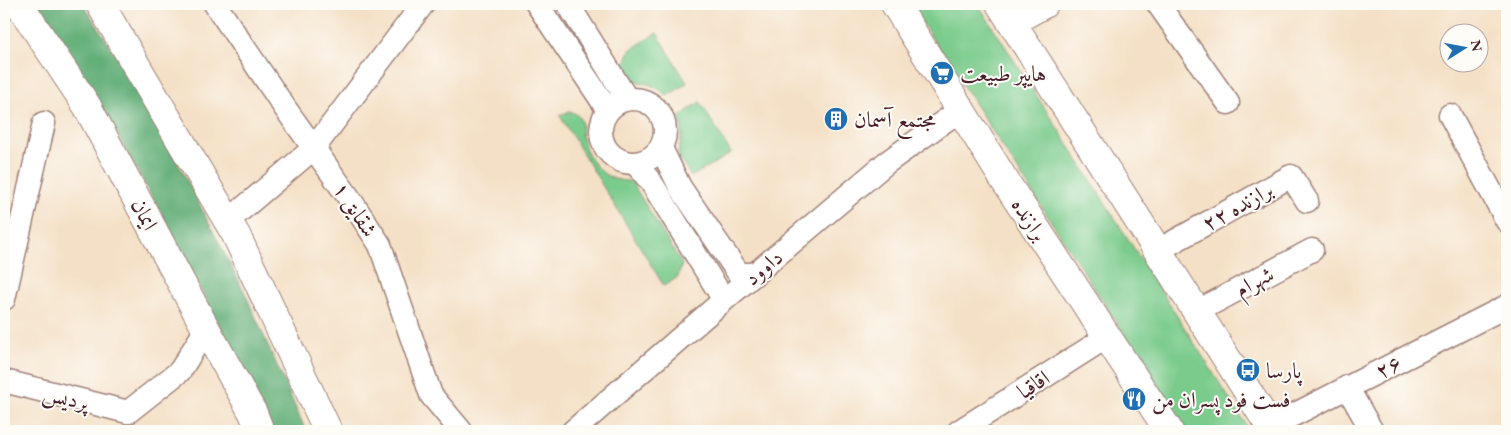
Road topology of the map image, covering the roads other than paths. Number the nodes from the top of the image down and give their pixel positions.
1 (20, 4) edge
2 (100, 4) edge
3 (215, 4) edge
4 (423, 4) edge
5 (537, 4) edge
6 (568, 4) edge
7 (895, 4) edge
8 (1044, 4) edge
9 (1158, 4) edge
10 (1005, 13) edge
11 (1228, 103) dead end
12 (617, 105) junction
13 (960, 110) junction
14 (1450, 115) dead end
15 (44, 123) dead end
16 (314, 148) junction
17 (661, 148) junction
18 (635, 164) junction
19 (1307, 201) dead end
20 (228, 221) junction
21 (1507, 221) edge
22 (1157, 250) junction
23 (1312, 250) dead end
24 (755, 274) junction
25 (4, 299) edge
26 (724, 300) junction
27 (1506, 309) edge
28 (1196, 312) junction
29 (206, 329) junction
30 (1107, 337) junction
31 (4, 381) edge
32 (1347, 387) junction
33 (126, 422) edge
34 (984, 425) edge
35 (1271, 429) edge
36 (260, 431) edge
37 (328, 431) edge
38 (461, 431) edge
39 (573, 431) edge
40 (960, 431) edge
41 (1169, 431) edge
42 (1372, 431) edge

1 - 29 main road, ایمان
2 - 20 main road
3 - 16 street, شقایق ۱
4 - 16 street
5 - 12 street
6 - 12 street
7 - 13 main road, برازنده
8 - 10 main road
9 - 11 street
10 - 22 main road
12 - 17 street
12 - 18 street
13 - 24 street, داوود
13 - 30 main road, برازنده
14 - 21 street
15 - 25 street
16 - 20 street
16 - 38 street, شقایق ۱
17 - 18 street
17 - 24 street
18 - 26 street
19 - 22 street, برازنده ۲۲
20 - 37 main road
22 - 28 main road
23 - 28 street, شهرام
24 - 26 street, داوود
26 - 39 street, داوود
27 - 32 street, ۲۶
28 - 35 main road
29 - 33 street
29 - 36 main road, ایمان
30 - 34 street, اقاقیا
30 - 41 main road, برازنده
31 - 33 street, پردیس
32 - 35 street, ۲۶
32 - 42 street
34 - 40 street, اقاقیا

